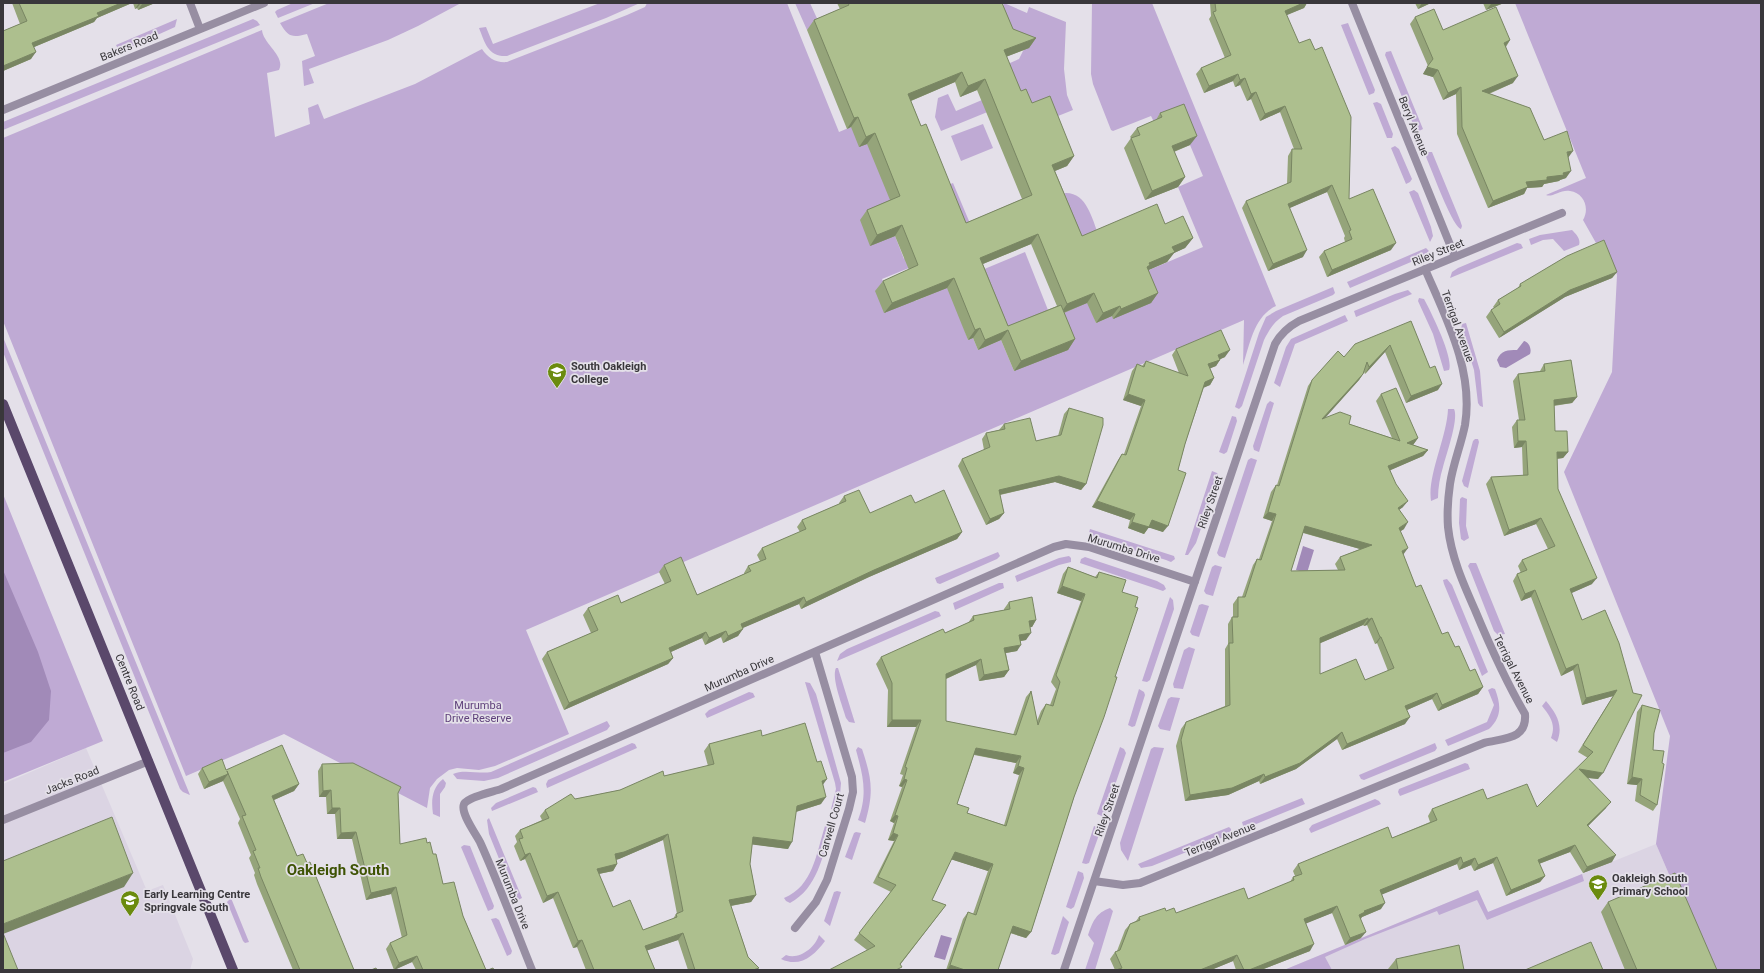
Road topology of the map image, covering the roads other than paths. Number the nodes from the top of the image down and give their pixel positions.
1 (190, 3) edge
2 (264, 3) edge
3 (1352, 3) edge
4 (200, 29) junction
5 (3, 110) edge
6 (1562, 213) dead end
7 (1455, 257) junction
8 (1425, 269) junction
9 (3, 404) edge
10 (1195, 582) junction
11 (815, 652) junction
12 (148, 761) junction
13 (3, 820) edge
14 (1094, 880) junction
15 (795, 928) dead end
16 (233, 970) edge
17 (532, 970) edge
18 (1064, 970) edge

1 - 4 street
2 - 4 street, Bakers Road
3 - 7 street, Beryl Avenue
4 - 5 street, Bakers Road
6 - 7 street, Riley Street
7 - 8 street, Riley Street
8 - 10 street, Riley Street
8 - 14 street, Terrigal Avenue
9 - 12 main road, Centre Road
10 - 11 street, Murumba Drive
10 - 14 street, Riley Street
11 - 15 street, Carwell Court
11 - 17 street, Murumba Drive
12 - 13 street, Jacks Road
12 - 16 main road, Centre Road
14 - 18 street, Riley Street

